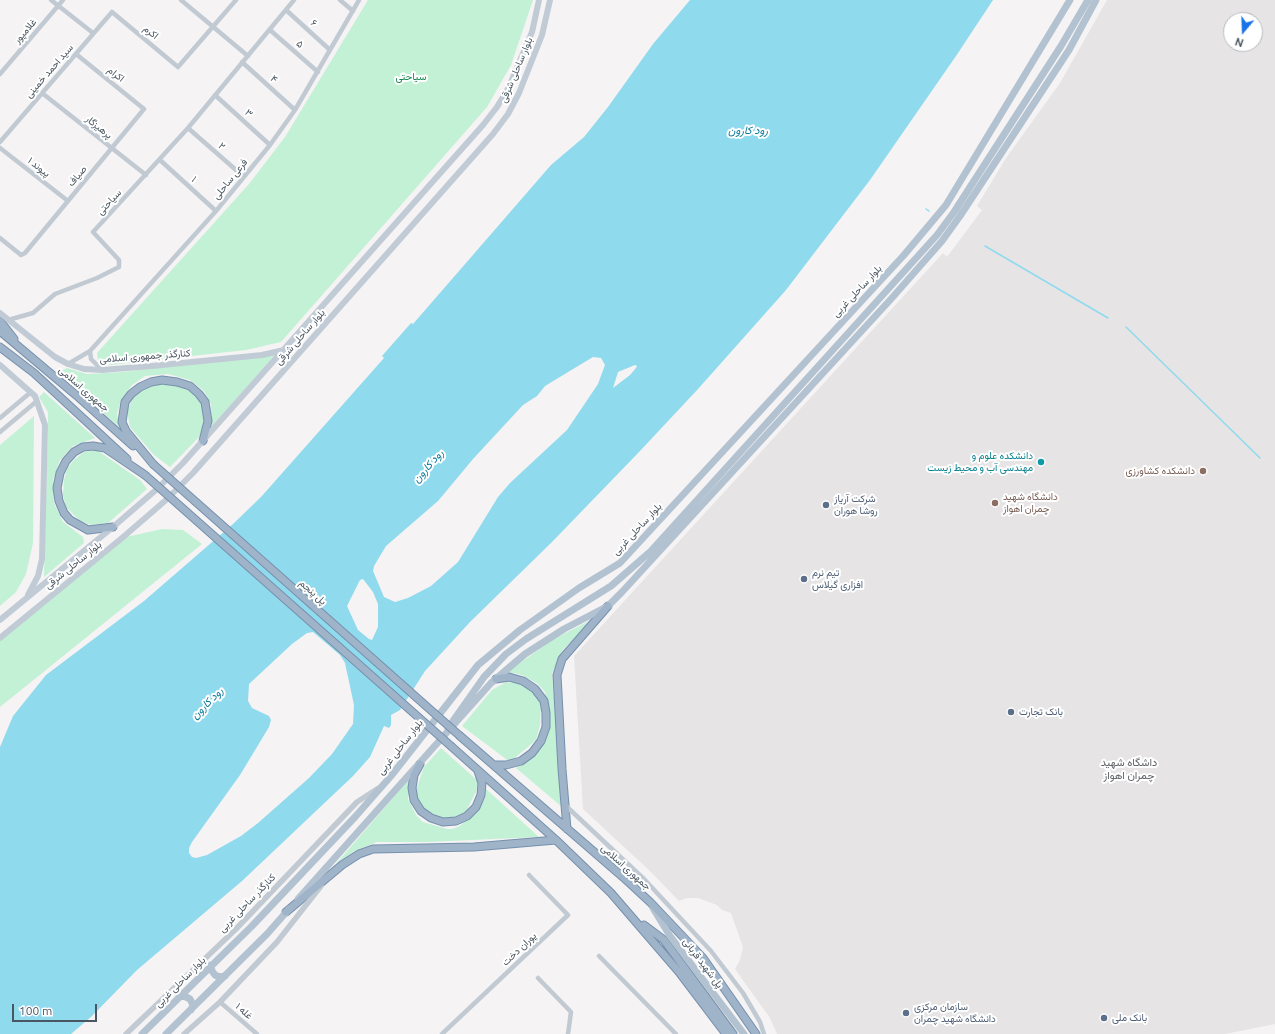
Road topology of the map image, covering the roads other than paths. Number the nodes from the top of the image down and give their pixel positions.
1 (51, 0) edge
2 (63, 0) edge
3 (182, 0) edge
4 (236, 0) edge
5 (294, 0) edge
6 (340, 0) edge
7 (359, 0) edge
8 (539, 0) edge
9 (550, 0) edge
10 (1070, 0) edge
11 (1088, 0) edge
12 (1096, 0) edge
13 (58, 6) junction
14 (286, 10) junction
15 (353, 11) junction
16 (112, 12) joint
17 (214, 27) junction
18 (270, 30) junction
19 (93, 33) junction
20 (330, 50) junction
21 (76, 54) junction
22 (248, 56) junction
23 (242, 62) junction
24 (318, 72) junction
25 (0, 74) edge
26 (42, 93) junction
27 (215, 95) junction
28 (144, 109) joint
29 (295, 110) junction
30 (188, 128) junction
31 (0, 142) edge
32 (270, 145) junction
33 (0, 148) edge
34 (111, 148) junction
35 (160, 160) junction
36 (146, 175) junction
37 (244, 177) junction
38 (68, 201) junction
39 (216, 211) junction
40 (0, 238) edge
41 (0, 314) edge
42 (8, 320) junction
43 (0, 321) edge
44 (0, 331) edge
45 (292, 341) junction
46 (0, 348) edge
47 (22, 348) junction
48 (284, 350) junction
49 (302, 350) junction
50 (90, 351) junction
51 (68, 364) junction
52 (0, 365) edge
53 (102, 370) junction
54 (31, 392) junction
55 (37, 401) junction
56 (0, 410) edge
57 (5, 414) junction
58 (0, 418) edge
59 (0, 432) edge
60 (203, 441) junction
61 (152, 464) junction
62 (145, 475) junction
63 (113, 527) junction
64 (27, 598) junction
65 (608, 606) junction
66 (0, 620) edge
67 (0, 638) edge
68 (496, 679) junction
69 (460, 736) joint
70 (433, 750) junction
71 (420, 764) junction
72 (494, 765) junction
73 (478, 771) junction
74 (381, 787) junction
75 (565, 805) junction
76 (567, 829) junction
77 (556, 840) junction
78 (333, 872) junction
79 (529, 875) dead end
80 (650, 902) junction
81 (286, 912) junction
82 (633, 916) junction
83 (599, 956) dead end
84 (211, 965) junction
85 (226, 976) junction
86 (538, 978) dead end
87 (179, 997) junction
88 (220, 1002) junction
89 (191, 1010) junction
90 (126, 1034) edge
91 (142, 1034) edge
92 (166, 1034) edge
93 (184, 1034) edge
94 (256, 1034) edge
95 (442, 1034) edge
96 (568, 1034) edge
97 (676, 1034) edge
98 (726, 1034) edge
99 (733, 1034) edge
100 (744, 1034) edge
101 (756, 1034) edge
102 (764, 1034) edge

1 - 13 street
2 - 13 street, غلامپور
3 - 17 street
4 - 17 street
5 - 14 street, سیاحتی
6 - 15 street
7 - 15 street, فرعی ساحلی
8 - 45 main road, بلوار ساحلی شرقی
9 - 49 main road, بلوار ساحلی شرقی
10 - 74 main road, بلوار ساحلی غربی
11 - 70 main road
12 - 65 main road
13 - 19 street
13 - 25 street, غلامپور
14 - 18 street, سیاحتی
14 - 20 street, ۶
15 - 20 street, فرعی ساحلی
16 - 17 street, اکرم
16 - 19 street, سید احمد خمینی
17 - 22 street
18 - 22 street, سیاحتی
18 - 24 street, ۵
19 - 21 street, سید احمد خمینی
20 - 24 street, فرعی ساحلی
21 - 26 street, سید احمد خمینی
21 - 28 street, اکرام
22 - 23 street, سیاحتی
23 - 27 street, سیاحتی
23 - 29 street, ۴
24 - 29 street, فرعی ساحلی
26 - 31 street, سید احمد خمینی
26 - 34 street, پرهیزگار
27 - 30 street, سیاحتی
27 - 32 street, ۳
28 - 34 street, صیاف
29 - 32 street, فرعی ساحلی
30 - 35 street, سیاحتی
30 - 37 street, ۲
32 - 37 street, فرعی ساحلی
33 - 38 street, پیوند ۱
34 - 36 street, پرهیزگار
34 - 38 street, صیاف
35 - 36 street, سیاحتی
35 - 39 street, ۱
36 - 42 street, سیاحتی
37 - 39 street, فرعی ساحلی
38 - 40 street, صیاف
39 - 50 street, فرعی ساحلی
41 - 42 main road, کنارگذر جمهوری اسلامی
42 - 51 main road, کنارگذر جمهوری اسلامی
43 - 47 highway
44 - 47 highway, جمهوری اسلامی
45 - 48 main road, بلوار ساحلی شرقی
45 - 49 main road
46 - 62 highway
47 - 61 highway, جمهوری اسلامی
48 - 53 main road, کنارگذر جمهوری اسلامی
48 - 60 main road, بلوار ساحلی شرقی
49 - 67 main road, بلوار ساحلی شرقی
50 - 51 street, فرعی ساحلی
50 - 53 street
51 - 53 main road, کنارگذر جمهوری اسلامی
52 - 54 main road
54 - 55 main road
54 - 57 street
55 - 59 street
55 - 64 main road
56 - 57 street
57 - 58 street
60 - 61 highway
60 - 63 main road, بلوار ساحلی شرقی
61 - 69 highway, پل پنجم, bridge
62 - 63 highway
62 - 73 highway, bridge
63 - 64 main road, بلوار ساحلی شرقی
64 - 66 main road, بلوار ساحلی شرقی
65 - 68 main road
65 - 75 highway
68 - 70 main road
68 - 72 highway
69 - 72 highway, جمهوری اسلامی
70 - 71 main road
71 - 73 highway
71 - 81 main road
72 - 76 highway, جمهوری اسلامی
73 - 77 highway
74 - 84 main road, بلوار ساحلی غربی
74 - 90 street, کنارگذر ساحلی غربی
75 - 76 highway
75 - 102 street
76 - 80 highway, جمهوری اسلامی
77 - 78 highway
77 - 82 highway
78 - 81 highway
78 - 88 street
79 - 95 street, پوران دخت
80 - 100 main road, پل شهید قربانی
80 - 101 highway, جمهوری اسلامی
81 - 85 main road
82 - 98 highway
82 - 99 highway, پل شهید قربانی
83 - 97 street
84 - 85 main road
84 - 87 main road, بلوار ساحلی غربی
85 - 89 main road
86 - 96 street
87 - 89 main road
87 - 91 main road, بلوار ساحلی غربی
88 - 93 street
88 - 94 street, غله ۱
89 - 92 main road

